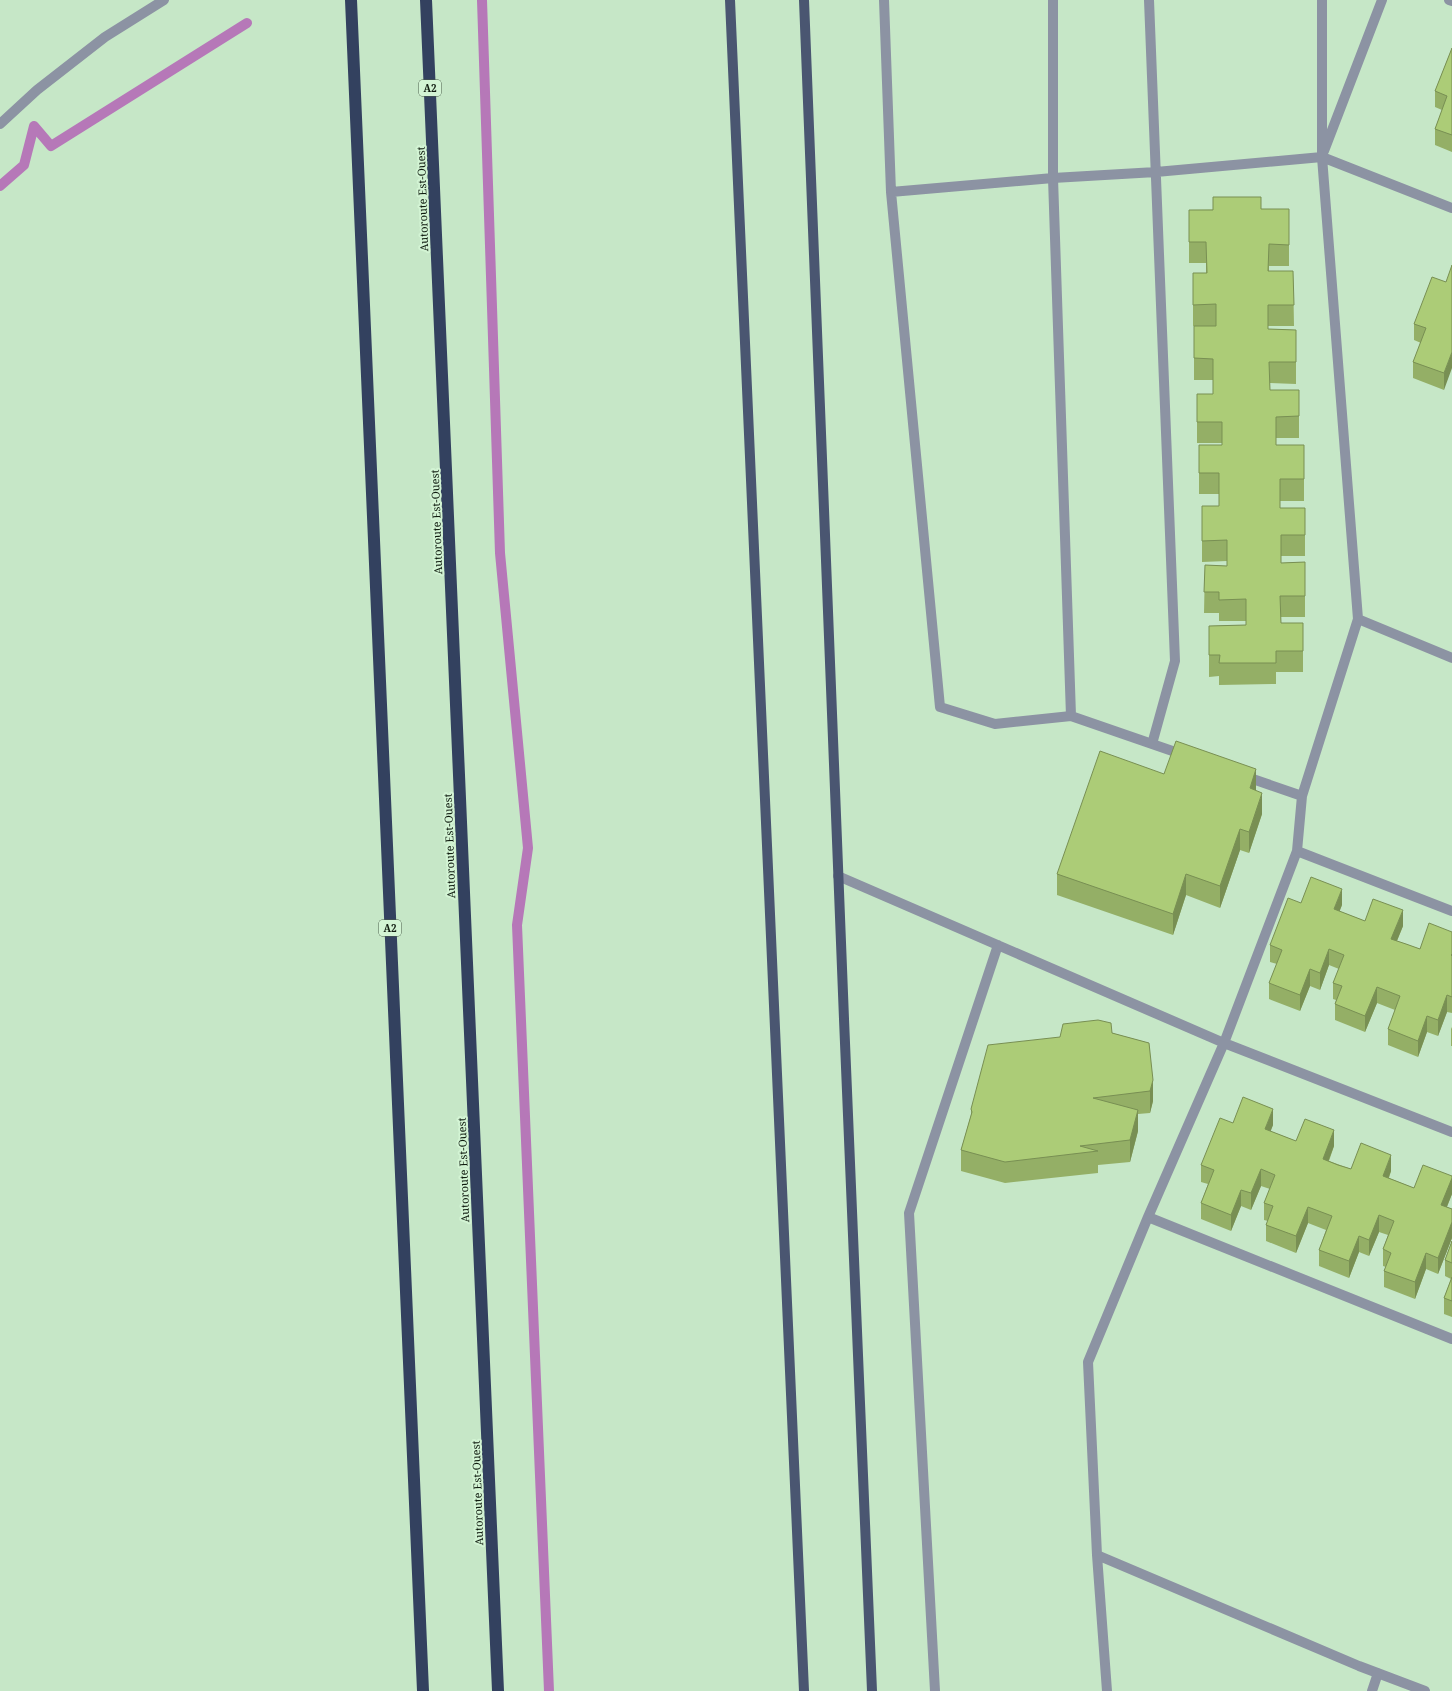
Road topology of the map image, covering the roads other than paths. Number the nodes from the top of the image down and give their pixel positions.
1 (164, 0) edge
2 (351, 0) edge
3 (426, 0) edge
4 (730, 0) edge
5 (804, 0) edge
6 (884, 0) edge
7 (1053, 0) edge
8 (1149, 0) edge
9 (1322, 0) edge
10 (1382, 0) edge
11 (1449, 0) edge
12 (1452, 1) edge
13 (0, 124) edge
14 (1322, 157) junction
15 (1156, 172) junction
16 (1053, 178) junction
17 (891, 192) junction
18 (1452, 208) edge
19 (1358, 619) junction
20 (1452, 658) edge
21 (1071, 716) junction
22 (1152, 744) junction
23 (1197, 760) edge
24 (1235, 773) edge
25 (1302, 796) junction
26 (1297, 851) junction
27 (838, 876) junction
28 (1452, 911) edge
29 (998, 944) junction
30 (1224, 1043) junction
31 (1452, 1132) edge
32 (1148, 1216) junction
33 (1452, 1339) edge
34 (1097, 1555) junction
35 (1378, 1673) junction
36 (423, 1691) edge
37 (498, 1691) edge
38 (804, 1691) edge
39 (872, 1691) edge
40 (935, 1691) edge
41 (1107, 1691) edge
42 (1372, 1691) edge
43 (1425, 1691) edge

1 - 13 street
2 - 36 highway, A2
3 - 37 highway, Autoroute Est-Ouest / A2
4 - 38 main road
5 - 27 main road
6 - 17 street
7 - 16 street
8 - 15 street
9 - 14 street
10 - 14 street
11 - 12 street
14 - 15 street
14 - 18 street
14 - 19 street
15 - 16 street
15 - 22 street
16 - 17 street
16 - 21 street
17 - 21 street
19 - 20 street
19 - 25 street
21 - 22 street
22 - 23 street
24 - 25 street
25 - 26 street
26 - 28 street
26 - 30 street
27 - 29 street
27 - 39 main road
29 - 30 street
29 - 40 street
30 - 31 street
30 - 32 street
32 - 33 street
32 - 34 street
34 - 35 street
34 - 41 street
35 - 42 street
35 - 43 street

